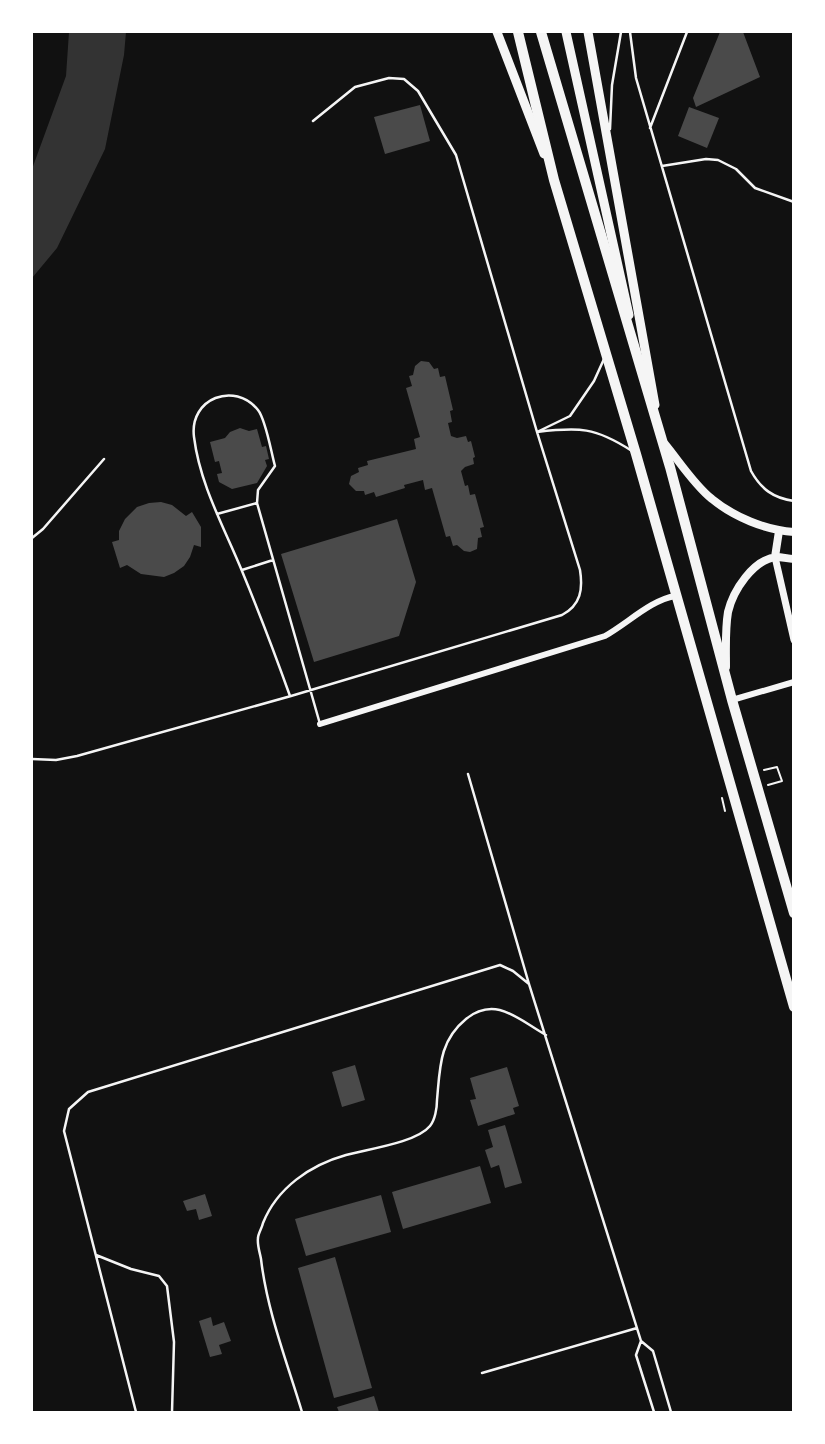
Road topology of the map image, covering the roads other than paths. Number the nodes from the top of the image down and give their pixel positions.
1 (498, 32) edge
2 (518, 32) edge
3 (541, 32) edge
4 (566, 32) edge
5 (588, 32) edge
6 (621, 32) edge
7 (630, 32) edge
8 (687, 32) edge
9 (313, 121) dead end
10 (650, 128) junction
11 (609, 150) junction
12 (662, 166) junction
13 (554, 180) junction
14 (793, 202) edge
15 (605, 356) junction
16 (646, 389) junction
17 (537, 432) junction
18 (662, 441) junction
19 (636, 454) junction
20 (104, 458) dead end
21 (793, 502) edge
22 (257, 503) junction
23 (218, 514) junction
24 (779, 531) junction
25 (793, 532) edge
26 (32, 538) edge
27 (775, 557) junction
28 (793, 559) edge
29 (272, 560) junction
30 (242, 570) junction
31 (675, 596) junction
32 (793, 640) edge
33 (725, 670) junction
34 (793, 682) edge
35 (310, 690) junction
36 (291, 696) junction
37 (732, 700) junction
38 (320, 724) joint
39 (32, 759) edge
40 (468, 774) dead end
41 (793, 913) edge
42 (529, 984) junction
43 (793, 1007) edge
44 (546, 1035) junction
45 (96, 1255) junction
46 (638, 1328) junction
47 (641, 1341) junction
48 (482, 1373) dead end
49 (136, 1412) edge
50 (172, 1412) edge
51 (302, 1412) edge
52 (653, 1412) edge
53 (671, 1412) edge

1 - 13 main road
2 - 13 highway
3 - 16 highway
4 - 16 main road
5 - 11 main road
6 - 11 lane
7 - 10 lane
8 - 10 lane
9 - 17 lane
10 - 12 lane
11 - 18 main road
12 - 14 lane
12 - 21 lane
13 - 15 highway
15 - 17 lane
15 - 19 highway
16 - 18 highway
17 - 19 lane
17 - 35 lane
18 - 24 main road
18 - 33 highway
19 - 31 highway
20 - 26 lane
22 - 23 lane
22 - 23 lane
22 - 29 lane
23 - 30 lane
24 - 25 main road
24 - 27 main road
27 - 28 main road
27 - 32 street
27 - 33 main road
29 - 30 lane
29 - 35 lane
30 - 36 lane
31 - 38 street
31 - 43 highway
33 - 37 highway
34 - 37 street
35 - 36 lane
35 - 38 lane
36 - 39 lane
37 - 41 highway
40 - 42 lane
42 - 44 lane
42 - 45 lane
44 - 46 lane
44 - 51 lane
45 - 49 lane
45 - 50 lane
46 - 47 lane
46 - 48 lane
47 - 52 lane
47 - 53 lane

